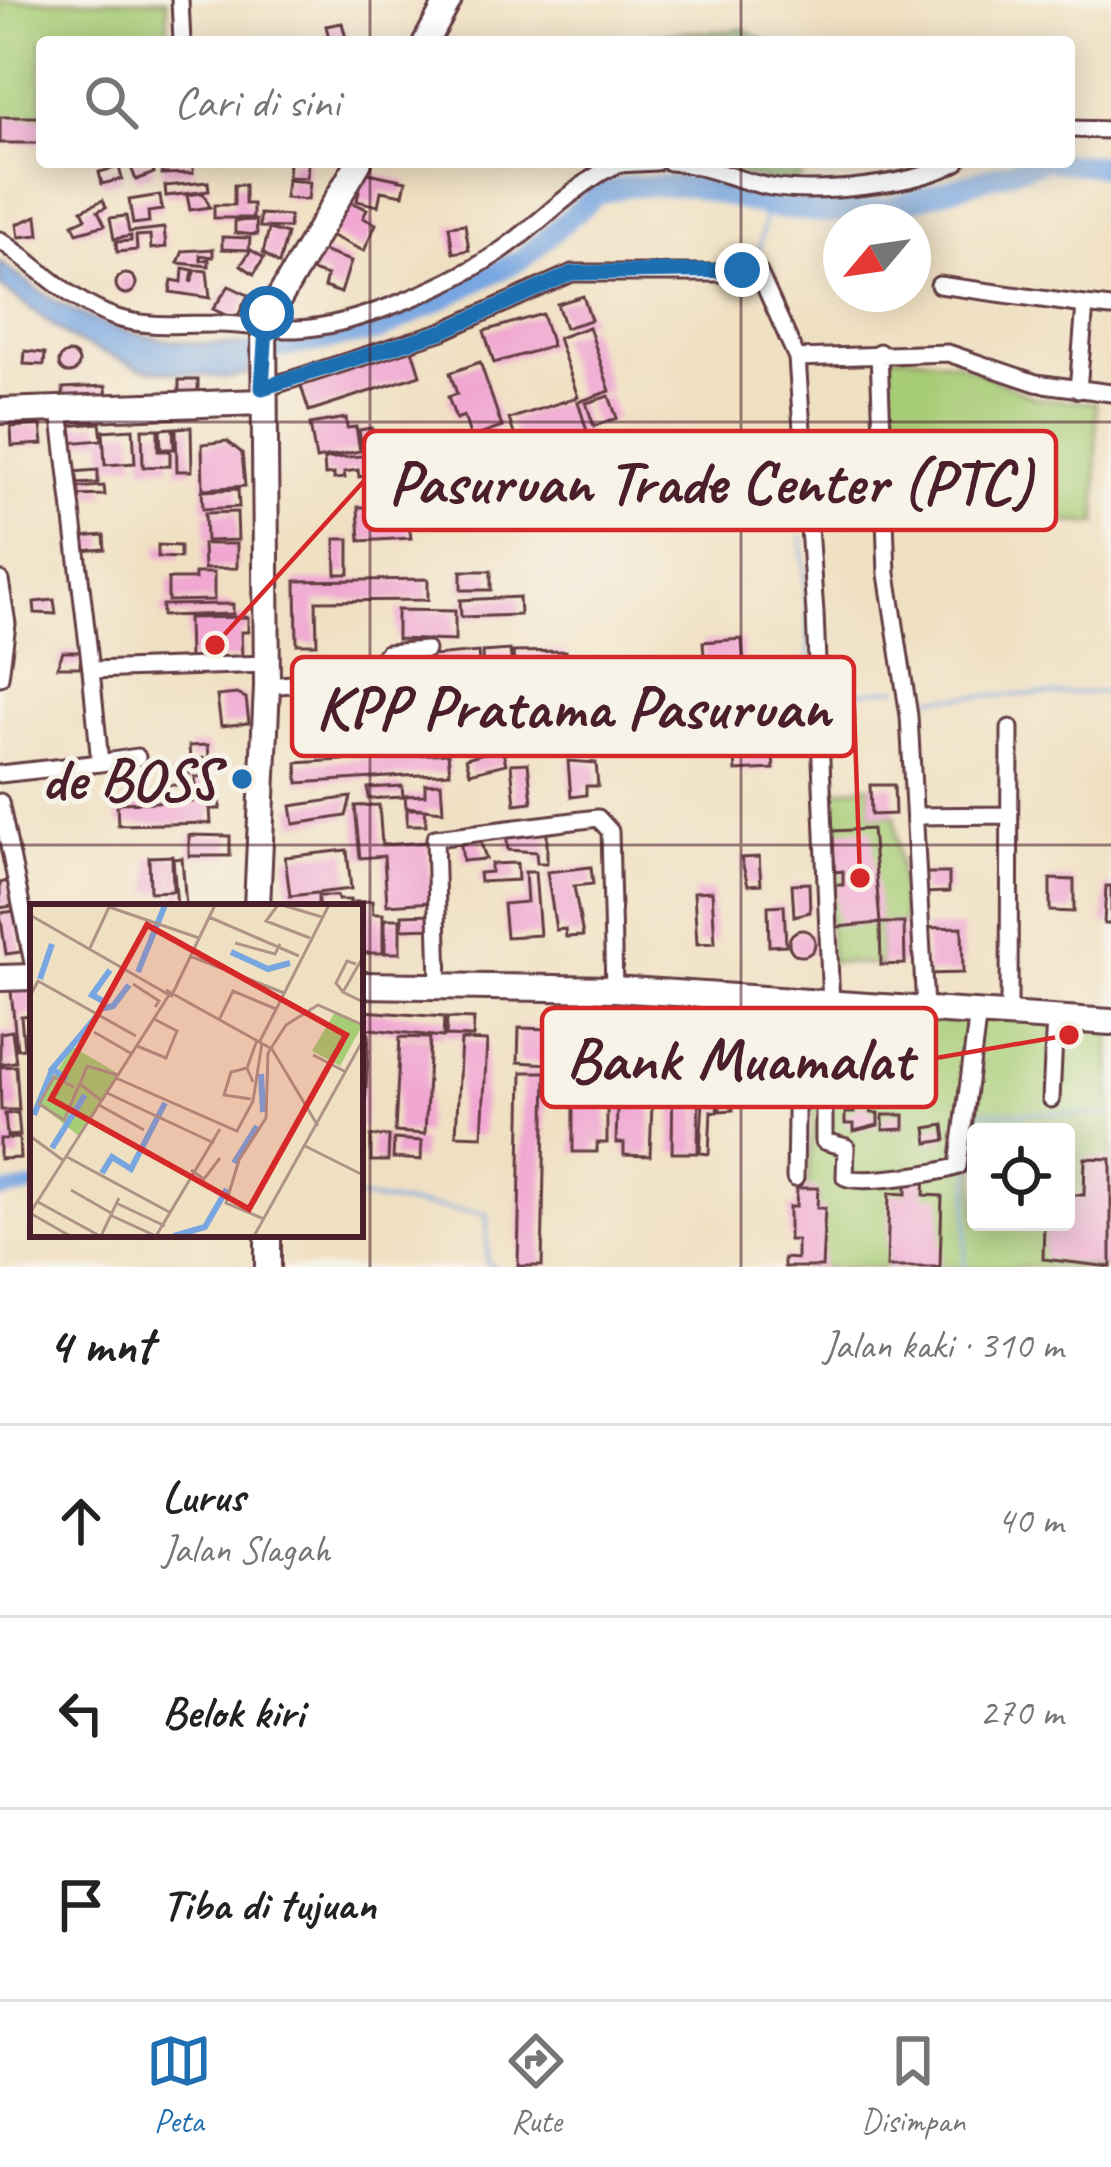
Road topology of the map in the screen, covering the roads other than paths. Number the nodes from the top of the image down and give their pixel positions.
1 (180, 0) edge
2 (449, 0) edge
3 (182, 36) edge
4 (429, 36) edge
5 (1075, 129) edge
6 (1111, 130) edge
7 (355, 168) edge
8 (610, 168) edge
9 (698, 168) edge
10 (946, 168) edge
11 (0, 240) edge
12 (939, 285) dead end
13 (1085, 305) junction
14 (1111, 308) edge
15 (263, 326) junction
16 (879, 352) junction
17 (797, 358) junction
18 (1078, 390) junction
19 (262, 391) junction
20 (1111, 393) edge
21 (59, 410) junction
22 (0, 411) edge
23 (0, 580) edge
24 (426, 650) dead end
25 (91, 670) junction
26 (267, 675) junction
27 (0, 677) edge
28 (367, 678) junction
29 (1010, 728) dead end
30 (430, 736) dead end
31 (137, 757) dead end
32 (100, 763) junction
33 (0, 774) edge
34 (0, 807) edge
35 (1008, 815) junction
36 (916, 816) junction
37 (260, 836) junction
38 (256, 904) edge
39 (271, 904) edge
40 (30, 949) edge
41 (363, 970) edge
42 (30, 977) edge
43 (0, 978) edge
44 (435, 982) junction
45 (363, 985) edge
46 (614, 989) junction
47 (925, 1008) junction
48 (816, 1011) junction
49 (978, 1012) junction
50 (1009, 1014) junction
51 (1055, 1017) junction
52 (1111, 1022) edge
53 (1051, 1099) dead end
54 (824, 1142) junction
55 (796, 1143) junction
56 (795, 1178) dead end

1 - 3 street
2 - 4 main road
5 - 6 street
7 - 15 main road
8 - 15 street
9 - 10 street
11 - 15 street
12 - 13 street
13 - 14 street
13 - 18 street
15 - 19 main road
16 - 17 street
16 - 18 street
16 - 36 street
17 - 19 street
17 - 48 street
18 - 20 street
19 - 21 main road
19 - 26 main road
21 - 22 main road
21 - 25 street
23 - 27 street
24 - 28 street
25 - 26 street
25 - 32 street
26 - 28 street
26 - 37 main road
28 - 30 street
29 - 35 street
31 - 32 street
32 - 33 street
34 - 40 street
35 - 36 street
35 - 50 street
36 - 47 street
37 - 38 main road
37 - 39 main road
41 - 44 main road
42 - 43 main road
44 - 45 main road
44 - 46 main road
44 - 46 street
46 - 48 main road
47 - 48 main road
47 - 49 main road
48 - 54 street
48 - 55 street
49 - 50 main road
49 - 54 street
50 - 51 main road
51 - 52 main road
51 - 53 street
54 - 55 street
55 - 56 street

